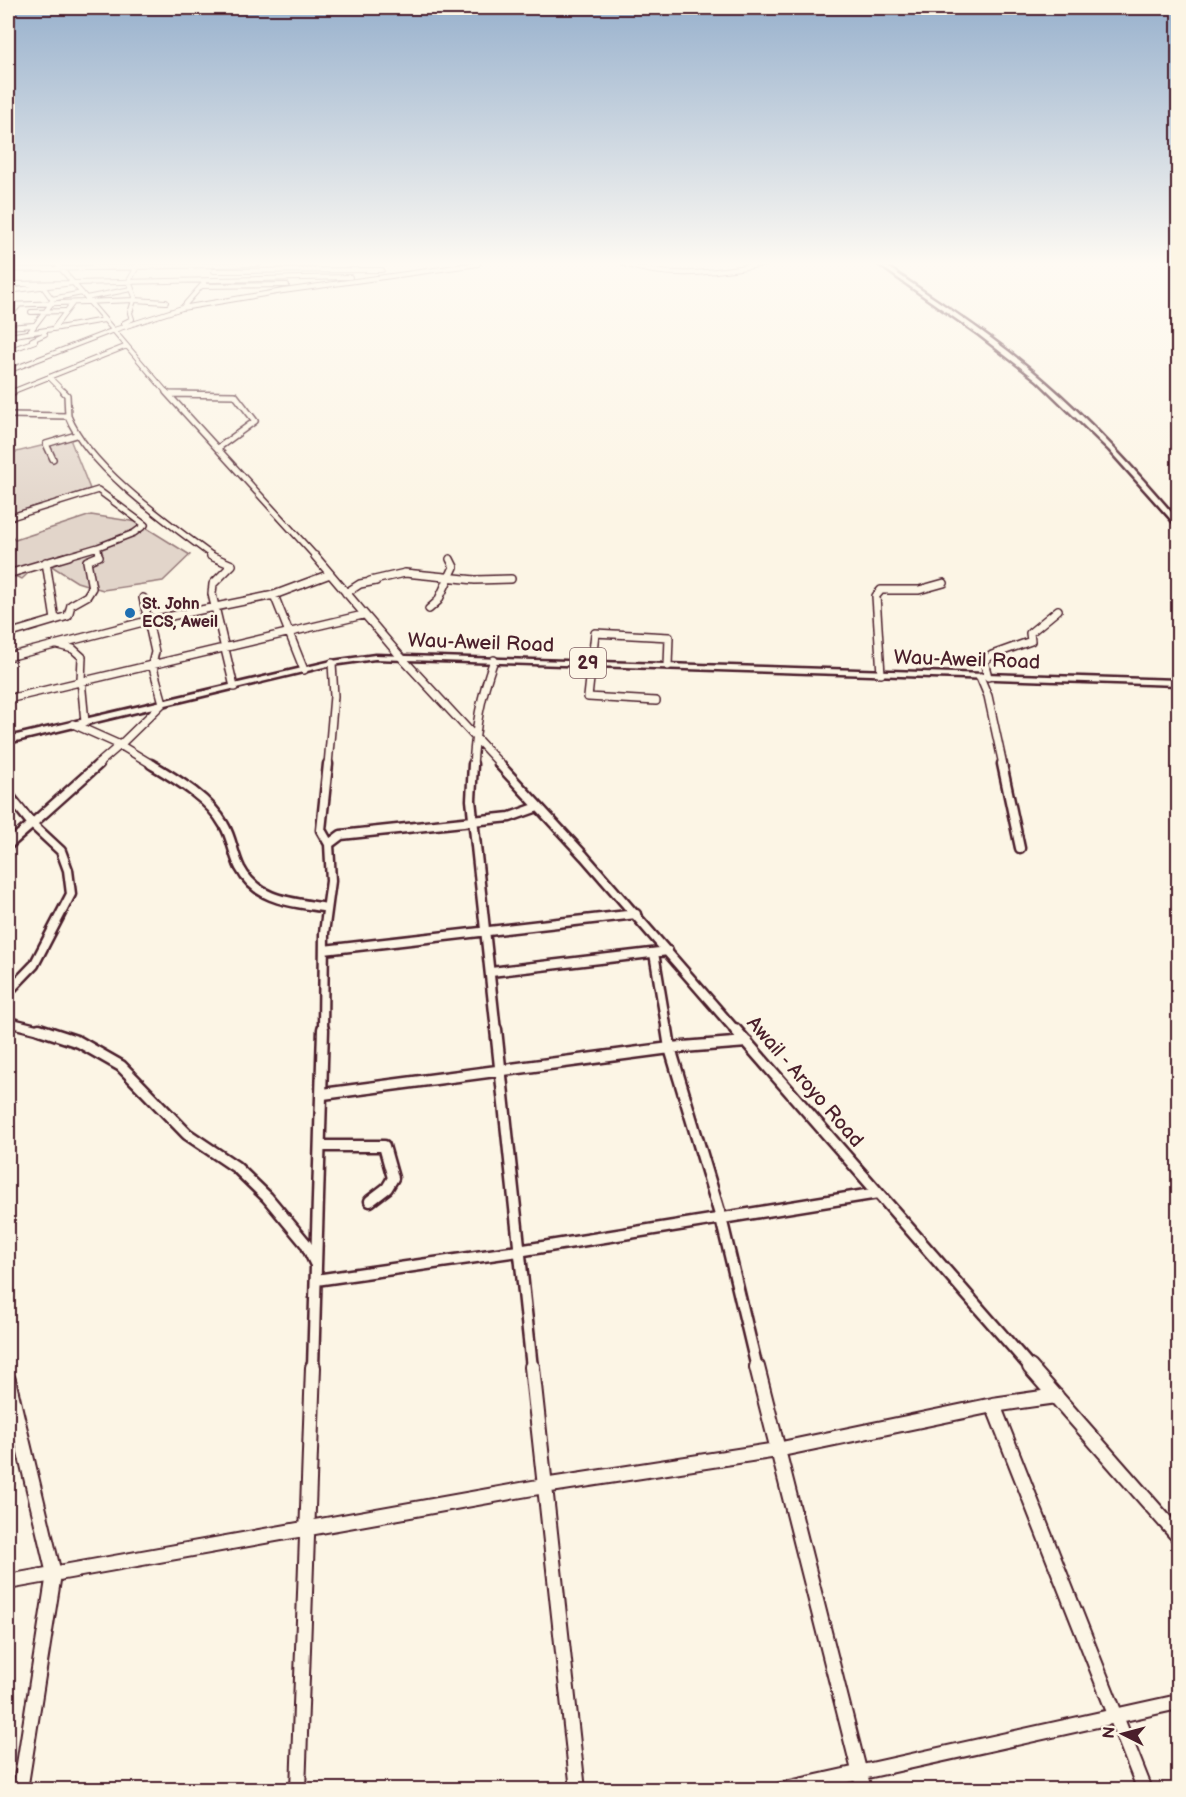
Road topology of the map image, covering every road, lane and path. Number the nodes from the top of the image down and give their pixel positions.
1 (66, 348) edge
2 (122, 348) edge
3 (129, 348) edge
4 (996, 348) edge
5 (8, 371) edge
6 (49, 377) junction
7 (8, 394) edge
8 (169, 394) junction
9 (9, 414) edge
10 (68, 416) junction
11 (76, 435) junction
12 (218, 448) junction
13 (53, 459) dead end
14 (8, 518) edge
15 (1179, 524) edge
16 (98, 547) junction
17 (450, 559) dead end
18 (46, 562) junction
19 (8, 574) edge
20 (330, 574) junction
21 (450, 576) junction
22 (511, 579) dead end
23 (370, 581) junction
24 (379, 582) dead end
25 (944, 583) dead end
26 (346, 593) junction
27 (274, 595) junction
28 (143, 598) dead end
29 (214, 608) junction
30 (429, 609) dead end
31 (1058, 610) dead end
32 (363, 615) junction
33 (55, 620) junction
34 (147, 621) junction
35 (289, 632) junction
36 (8, 634) edge
37 (58, 644) junction
38 (226, 647) junction
39 (400, 656) junction
40 (8, 657) edge
41 (494, 660) junction
42 (332, 663) junction
43 (592, 663) junction
44 (152, 664) junction
45 (668, 666) junction
46 (304, 670) junction
47 (881, 674) junction
48 (984, 677) junction
49 (81, 680) junction
50 (1179, 683) edge
51 (234, 687) junction
52 (8, 699) edge
53 (656, 701) dead end
54 (163, 703) junction
55 (85, 722) junction
56 (73, 724) junction
57 (475, 735) junction
58 (8, 740) edge
59 (120, 745) junction
60 (8, 794) edge
61 (538, 807) junction
62 (474, 820) junction
63 (32, 824) junction
64 (329, 844) junction
65 (8, 846) edge
66 (1020, 848) dead end
67 (327, 908) junction
68 (636, 914) junction
69 (486, 933) junction
70 (324, 950) junction
71 (668, 951) junction
72 (654, 953) junction
73 (490, 972) junction
74 (8, 992) edge
75 (8, 1022) edge
76 (747, 1042) junction
77 (670, 1048) junction
78 (499, 1072) junction
79 (323, 1094) junction
80 (321, 1146) junction
81 (878, 1193) junction
82 (370, 1201) dead end
83 (721, 1218) junction
84 (518, 1251) junction
85 (316, 1265) junction
86 (316, 1280) junction
87 (8, 1380) edge
88 (1056, 1396) junction
89 (993, 1405) junction
90 (777, 1450) junction
91 (544, 1486) junction
92 (308, 1528) junction
93 (1179, 1536) edge
94 (54, 1574) junction
95 (8, 1582) edge
96 (1179, 1702) edge
97 (1116, 1716) junction
98 (860, 1772) junction
99 (20, 1790) edge
100 (298, 1790) edge
101 (578, 1790) edge
102 (781, 1790) edge
103 (864, 1790) edge
104 (1144, 1790) edge

1 - 5 street
2 - 6 street
3 - 8 street, Awail - Aroyo Road
4 - 15 main road
6 - 7 street
6 - 10 street
8 - 12 street, Awail - Aroyo Road
8 - 12 street
9 - 10 street
10 - 11 street
11 - 13 street
11 - 29 street
12 - 20 street, Awail - Aroyo Road
14 - 16 street
16 - 18 street
16 - 33 street
17 - 21 street
18 - 19 street
18 - 33 street
20 - 26 street, Awail - Aroyo Road
20 - 27 street
21 - 22 street
21 - 23 street
21 - 30 street
23 - 24 street
23 - 26 street
25 - 47 street
26 - 32 street, Awail - Aroyo Road
27 - 29 street
27 - 35 street
28 - 34 street
29 - 34 street
29 - 38 street
31 - 48 street
32 - 35 street
32 - 39 street, Awail - Aroyo Road
33 - 36 street
34 - 37 street
34 - 44 street
35 - 38 street
35 - 46 street
37 - 40 street
37 - 49 street
38 - 44 street
38 - 51 street
39 - 41 main road, Wau-Aweil Road / 29
39 - 42 main road, Wau-Aweil Road / 29
39 - 57 street, Awail - Aroyo Road
41 - 43 main road, Wau-Aweil Road / 29
41 - 57 street
42 - 46 main road, Wau-Aweil Road / 29
42 - 64 street
43 - 45 main road, Wau-Aweil Road / 29
43 - 45 street
43 - 53 street
44 - 49 street
44 - 54 street
45 - 47 main road, Wau-Aweil Road / 29
46 - 51 main road, Wau-Aweil Road / 29
47 - 48 main road, Wau-Aweil Road / 29
48 - 50 main road, Wau-Aweil Road / 29
48 - 66 street
49 - 52 street
49 - 55 street
51 - 54 main road, Wau-Aweil Road / 29
54 - 55 main road, Wau-Aweil Road / 29
54 - 59 street
55 - 56 main road, Wau-Aweil Road / 29
56 - 58 main road, Wau-Aweil Road / 29
56 - 59 street
57 - 61 street, Awail - Aroyo Road
57 - 62 street
59 - 63 street
59 - 67 street
60 - 63 street
61 - 62 street
61 - 68 street, Awail - Aroyo Road
62 - 64 street
62 - 69 street
63 - 65 street
63 - 74 street
64 - 67 street
67 - 70 street
68 - 69 street
68 - 71 street, Awail - Aroyo Road
69 - 70 street
69 - 73 street
70 - 79 street
71 - 72 street
71 - 76 street, Awail - Aroyo Road
72 - 73 street
72 - 77 street
73 - 78 street
75 - 85 street
76 - 77 street
76 - 81 street, Awail - Aroyo Road
77 - 78 street
77 - 83 street
78 - 79 street
78 - 84 street
79 - 80 street
80 - 82 street
80 - 85 street
81 - 83 street
81 - 88 street, Awail - Aroyo Road
83 - 84 street
83 - 90 street
84 - 86 street
84 - 91 street
85 - 86 street
86 - 92 street
87 - 94 street
88 - 89 street
88 - 93 street, Awail - Aroyo Road
89 - 90 street
89 - 97 street
90 - 91 street
90 - 98 street
91 - 92 street
91 - 101 street
92 - 94 street
92 - 100 street
94 - 95 street
94 - 99 street
96 - 97 street
97 - 98 street
97 - 104 street
98 - 102 street
98 - 103 street

